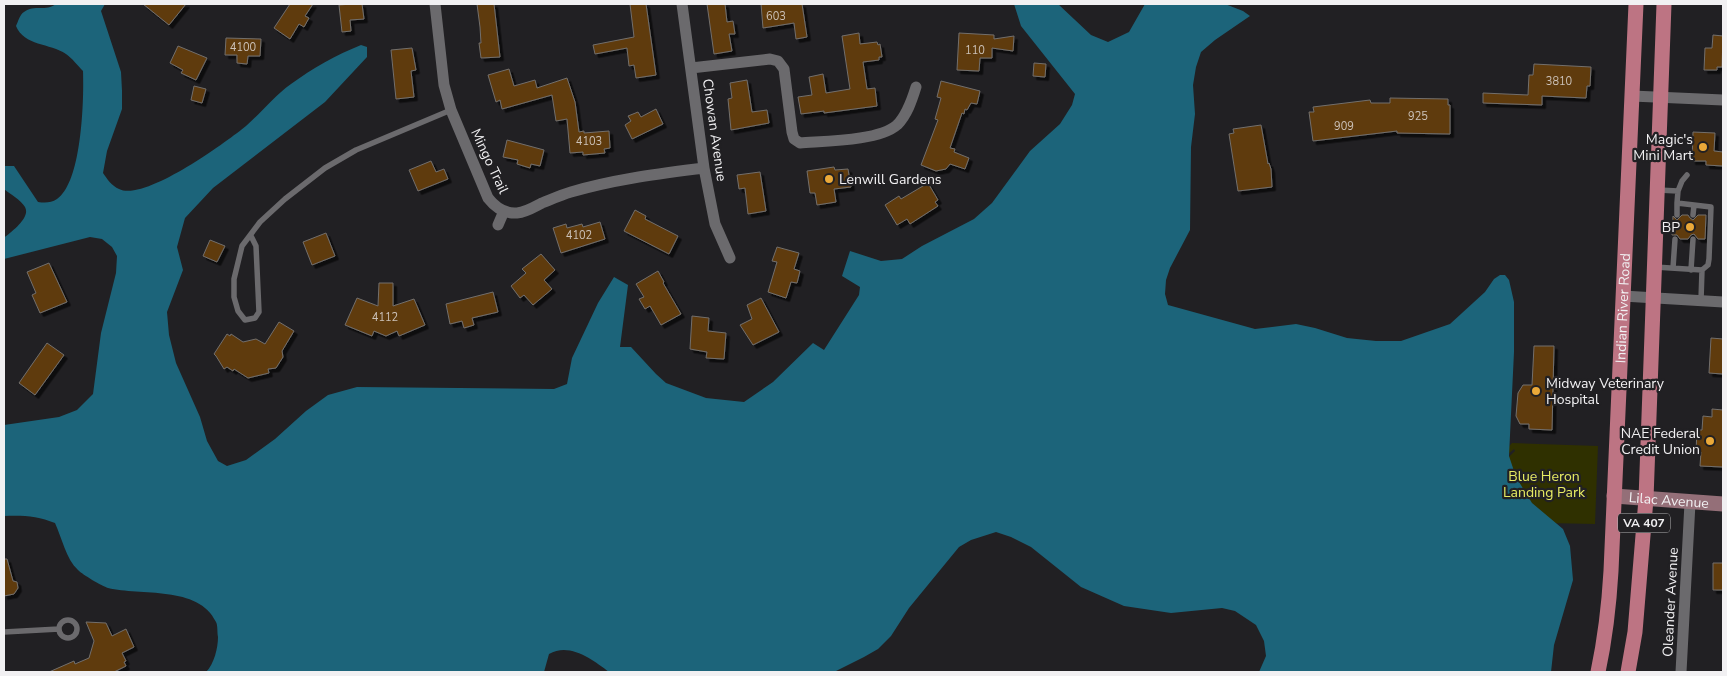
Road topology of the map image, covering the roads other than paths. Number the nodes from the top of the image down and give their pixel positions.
1 (435, 4) edge
2 (682, 4) edge
3 (1636, 4) edge
4 (1664, 4) edge
5 (691, 68) junction
6 (916, 88) dead end
7 (1632, 96) junction
8 (1661, 97) junction
9 (1723, 100) edge
10 (451, 110) junction
11 (704, 168) junction
12 (1687, 176) dead end
13 (1658, 190) junction
14 (1678, 191) junction
15 (1677, 203) junction
16 (1694, 205) junction
17 (504, 211) junction
18 (1677, 215) dead end
19 (1693, 215) dead end
20 (498, 225) dead end
21 (251, 236) junction
22 (1675, 239) dead end
23 (1693, 239) dead end
24 (730, 258) dead end
25 (1655, 267) junction
26 (1673, 268) junction
27 (1691, 270) junction
28 (1702, 270) junction
29 (1623, 296) junction
30 (1654, 298) junction
31 (1701, 300) junction
32 (1723, 302) edge
33 (1614, 496) junction
34 (1646, 499) junction
35 (1690, 503) junction
36 (1723, 504) edge
37 (59, 629) dead end
38 (4, 632) edge
39 (1598, 672) edge
40 (1628, 672) edge
41 (1681, 672) edge

1 - 10 street, Mingo Trail
2 - 5 street, Chowan Avenue
3 - 7 main road, Indian River Road / VA 407
4 - 8 main road, VA 407
5 - 6 street
5 - 11 street, Chowan Avenue
7 - 8 street
7 - 29 main road, Indian River Road / VA 407
8 - 9 street
8 - 13 main road, VA 407
10 - 17 street, Mingo Trail
10 - 21 lane
11 - 17 street, Mingo Trail
11 - 24 street, Chowan Avenue
12 - 14 lane
13 - 14 lane
13 - 25 main road, VA 407
14 - 15 lane
15 - 16 lane
15 - 18 lane
16 - 19 lane
16 - 28 lane
17 - 20 street
21 - 21 lane
22 - 26 lane
23 - 27 lane
25 - 26 lane
25 - 30 main road, VA 407
26 - 27 lane
27 - 28 lane
28 - 31 lane
29 - 30 street
29 - 33 main road, Indian River Road / VA 407
30 - 31 street
30 - 34 main road, VA 407
31 - 32 street
33 - 34 street, Lilac Avenue
33 - 39 main road, Indian River Road / VA 407
34 - 35 street, Lilac Avenue
34 - 40 main road, VA 407
35 - 36 street, Lilac Avenue
35 - 41 street, Oleander Avenue
37 - 38 lane

